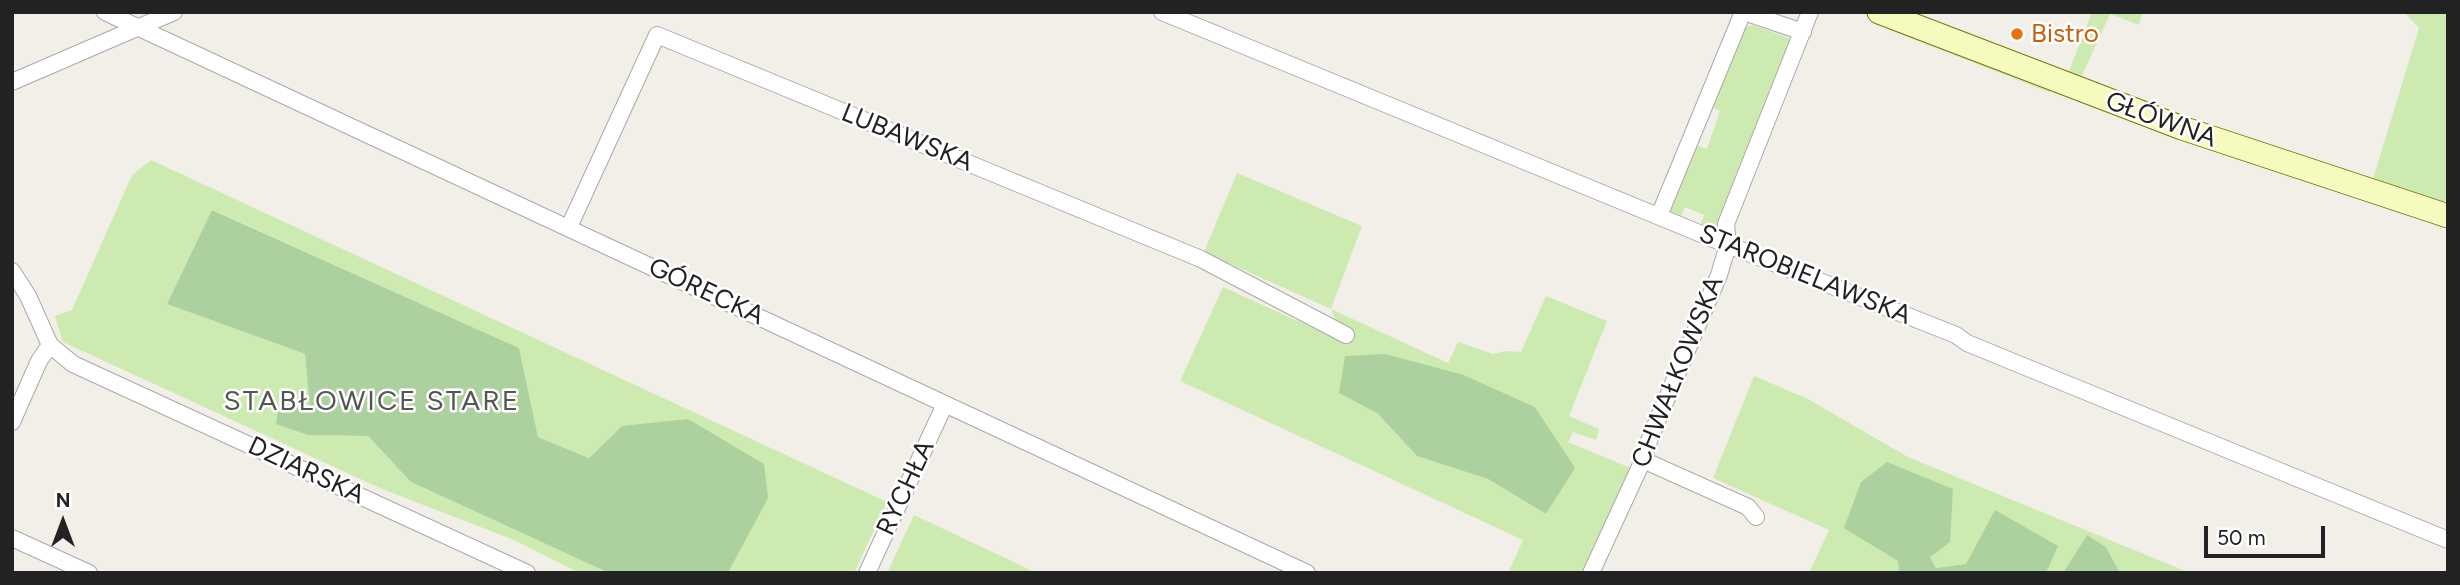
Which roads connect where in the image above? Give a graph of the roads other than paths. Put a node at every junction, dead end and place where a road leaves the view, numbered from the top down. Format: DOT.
graph roads {
  1 [pos="105,12"];
  2 [pos="174,12"];
  3 [pos="1162,12"];
  4 [pos="1744,12"];
  5 [pos="1810,12"];
  6 [pos="1879,12"];
  7 [pos="138,27"];
  8 [pos="1803,32"];
  9 [pos="12,82"];
  10 [pos="1659,216"];
  11 [pos="2448,216"];
  12 [pos="569,228"];
  13 [pos="1728,245"];
  14 [pos="12,271"];
  15 [pos="1346,335"];
  16 [pos="50,345"];
  17 [pos="945,404"];
  18 [pos="12,422"];
  19 [pos="1643,460"];
  20 [pos="1756,517"];
  21 [pos="12,538"];
  22 [pos="2448,540"];
  23 [pos="89,573"];
  24 [pos="527,573"];
  25 [pos="867,573"];
  26 [pos="1307,573"];
  27 [pos="1591,573"];
  1 -- 7 [label="street, GÓRECKA"];
  2 -- 7 [label="street"];
  3 -- 10 [label="street, STAROBIELAWSKA"];
  4 -- 8 [label="street"];
  4 -- 10 [label="street"];
  5 -- 8 [label="street, CHWAŁKOWSKA"];
  6 -- 11 [label="street, GŁÓWNA"];
  7 -- 9 [label="street"];
  7 -- 12 [label="street, GÓRECKA"];
  8 -- 13 [label="street, CHWAŁKOWSKA"];
  10 -- 13 [label="street, STAROBIELAWSKA"];
  12 -- 15 [label="street, LUBAWSKA"];
  12 -- 17 [label="street, GÓRECKA"];
  13 -- 19 [label="street, CHWAŁKOWSKA"];
  13 -- 22 [label="street, STAROBIELAWSKA"];
  14 -- 16 [label="street"];
  16 -- 18 [label="street"];
  16 -- 24 [label="street, DZIARSKA"];
  17 -- 25 [label="street, RYCHŁA"];
  17 -- 26 [label="street, GÓRECKA"];
  19 -- 20 [label="street"];
  19 -- 27 [label="street, CHWAŁKOWSKA"];
  21 -- 23 [label="street"];
}
